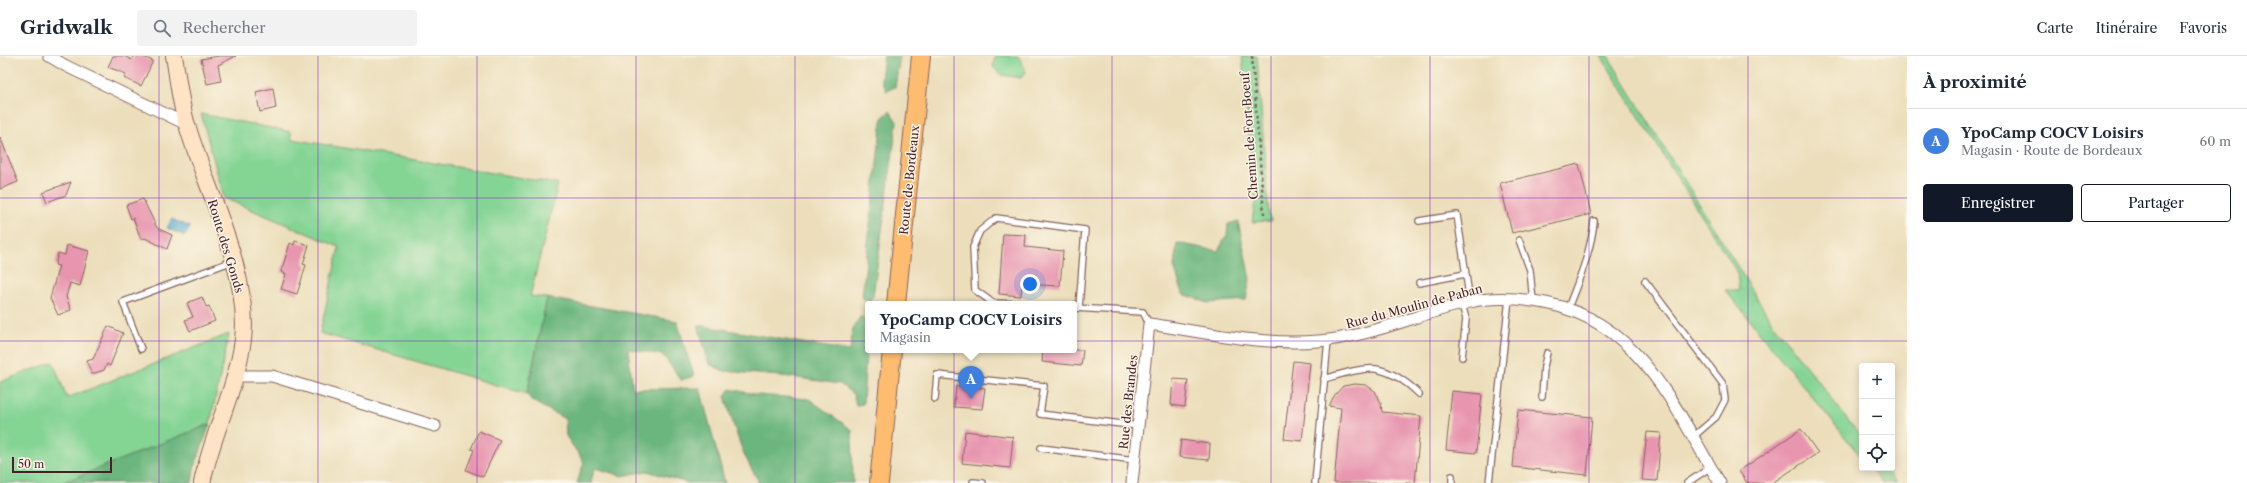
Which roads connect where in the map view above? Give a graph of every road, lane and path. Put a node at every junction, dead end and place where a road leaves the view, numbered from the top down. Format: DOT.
graph roads {
  1 [pos="49,56"];
  2 [pos="174,56"];
  3 [pos="921,56"];
  4 [pos="1252,56"];
  5 [pos="186,124"];
  6 [pos="1264,214"];
  7 [pos="1419,221"];
  8 [pos="1594,221"];
  9 [pos="1518,240"];
  10 [pos="234,261"];
  11 [pos="1465,274"];
  12 [pos="1645,281"];
  13 [pos="1420,283"];
  14 [pos="1509,299"];
  15 [pos="896,301"];
  16 [pos="990,301"];
  17 [pos="1533,301"];
  18 [pos="1466,303"];
  19 [pos="1077,308"];
  20 [pos="1568,308"];
  21 [pos="1149,324"];
  22 [pos="1328,340"];
  23 [pos="140,348"];
  24 [pos="892,353"];
  25 [pos="1547,353"];
  26 [pos="1462,357"];
  27 [pos="236,376"];
  28 [pos="1324,379"];
  29 [pos="1419,394"];
  30 [pos="1542,397"];
  31 [pos="935,399"];
  32 [pos="434,426"];
  33 [pos="1138,426"];
  34 [pos="1693,437"];
  35 [pos="1041,448"];
  36 [pos="1135,460"];
  37 [pos="1711,467"];
  38 [pos="1452,476"];
  39 [pos="973,482"];
  40 [pos="202,483"];
  41 [pos="878,483"];
  42 [pos="983,483"];
  43 [pos="1132,483"];
  44 [pos="1315,483"];
  45 [pos="1452,483"];
  46 [pos="1489,483"];
  47 [pos="1687,483"];
  48 [pos="1720,483"];
  1 -- 5 [label="street"];
  2 -- 5 [label="street, Route des Gonds"];
  3 -- 15 [label="main road, Route de Bordeaux"];
  4 -- 6 [label="path, Chemin de Fort Boeuf"];
  5 -- 10 [label="street, Route des Gonds"];
  7 -- 11 [label="lane"];
  8 -- 20 [label="lane"];
  9 -- 17 [label="lane"];
  10 -- 23 [label="lane"];
  10 -- 27 [label="street, Route des Gonds"];
  11 -- 13 [label="lane"];
  11 -- 18 [label="lane"];
  12 -- 34 [label="lane"];
  14 -- 17 [label="street, Rue du Moulin de Paban"];
  14 -- 18 [label="street, Rue du Moulin de Paban"];
  14 -- 46 [label="lane"];
  16 -- 19 [label="lane"];
  17 -- 20 [label="street, Rue du Moulin de Paban"];
  18 -- 22 [label="street, Rue du Moulin de Paban"];
  18 -- 26 [label="lane"];
  19 -- 21 [label="lane"];
  20 -- 34 [label="street, Rue du Moulin de Paban"];
  21 -- 22 [label="street, Rue du Moulin de Paban"];
  21 -- 33 [label="street, Rue des Brandes"];
  22 -- 28 [label="lane"];
  24 -- 41 [label="main road"];
  25 -- 30 [label="lane"];
  27 -- 32 [label="street"];
  27 -- 40 [label="street, Route des Gonds"];
  28 -- 29 [label="lane"];
  28 -- 44 [label="lane"];
  31 -- 33 [label="lane"];
  33 -- 36 [label="street, Rue des Brandes"];
  34 -- 37 [label="street, Rue du Moulin de Paban"];
  35 -- 36 [label="lane"];
  36 -- 43 [label="street, Rue des Brandes"];
  37 -- 47 [label="lane"];
  37 -- 48 [label="street, Rue du Moulin de Paban"];
  38 -- 45 [label="lane"];
  39 -- 42 [label="lane"];
}
